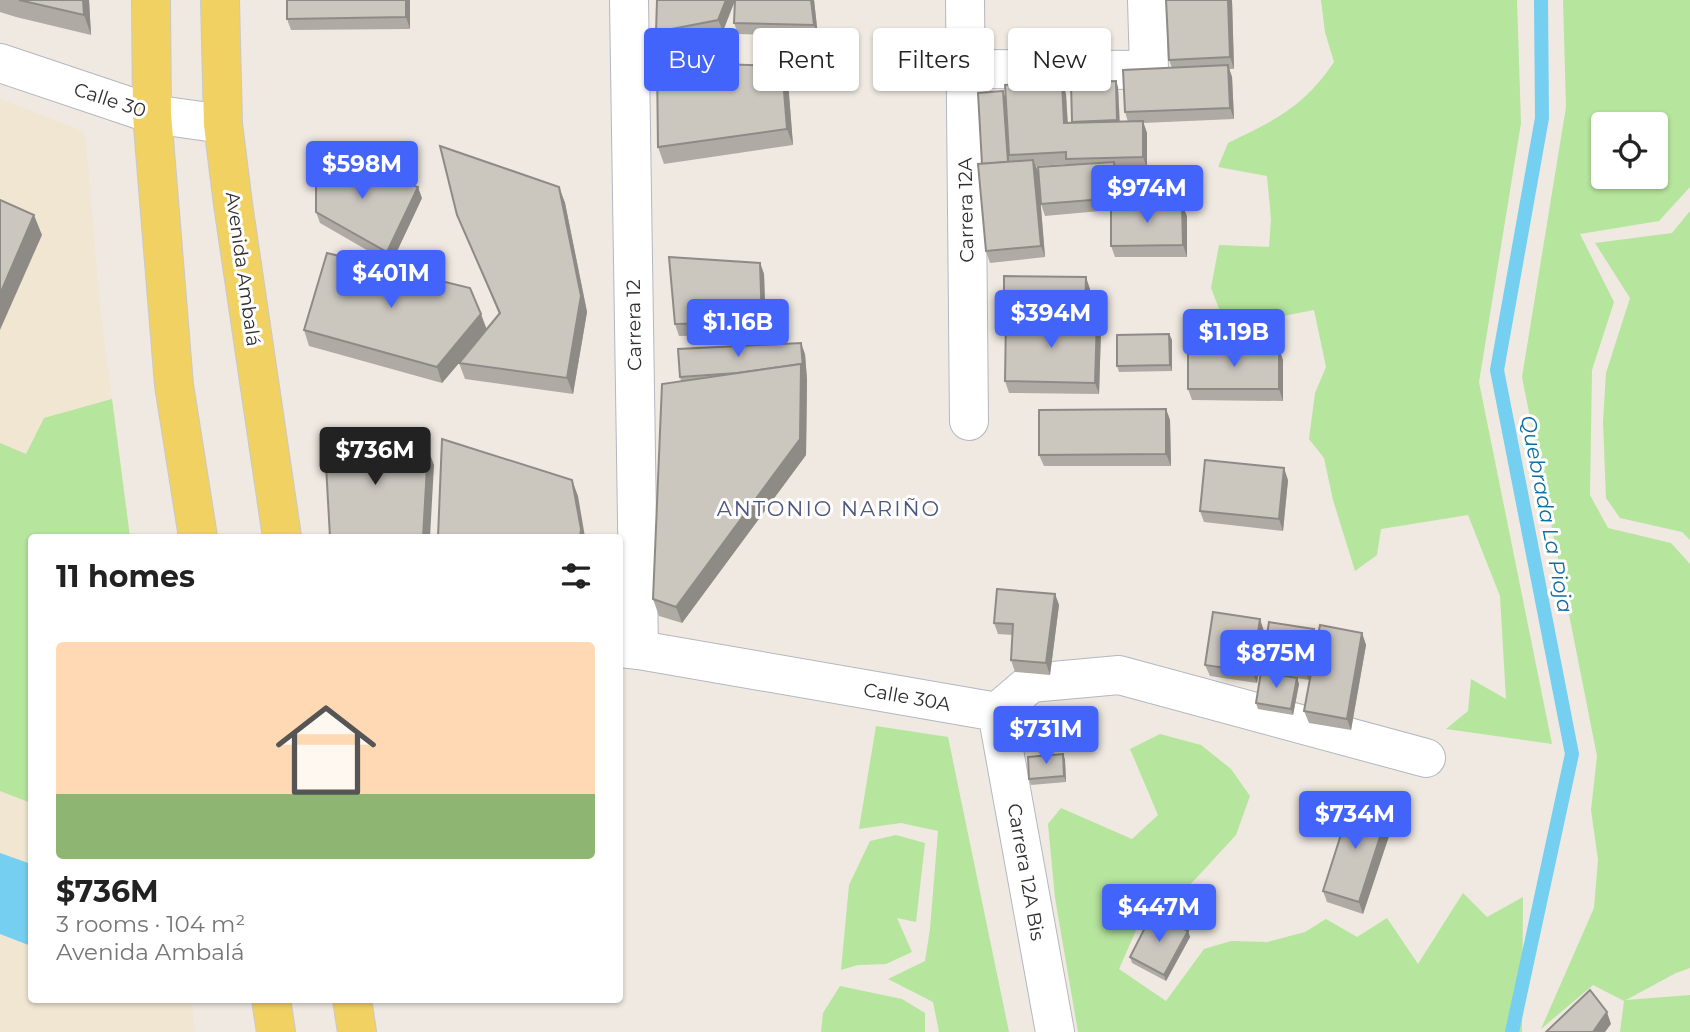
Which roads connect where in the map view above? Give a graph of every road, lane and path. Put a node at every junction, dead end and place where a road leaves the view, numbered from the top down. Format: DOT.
graph roads {
  1 [pos="151,0"];
  2 [pos="220,0"];
  3 [pos="629,0"];
  4 [pos="965,0"];
  5 [pos="1147,0"];
  6 [pos="965,28"];
  7 [pos="0,63"];
  8 [pos="994,69"];
  9 [pos="965,91"];
  10 [pos="152,114"];
  11 [pos="223,124"];
  12 [pos="969,421"];
  13 [pos="198,534"];
  14 [pos="282,534"];
  15 [pos="629,649"];
  16 [pos="997,712"];
  17 [pos="1426,758"];
  18 [pos="272,1003"];
  19 [pos="353,1003"];
  20 [pos="276,1032"];
  21 [pos="357,1032"];
  22 [pos="1055,1032"];
  1 -- 10 [label="main road"];
  2 -- 11 [label="main road, Avenida Ambalá"];
  3 -- 15 [label="street, Carrera 12"];
  4 -- 6 [label="street, Carrera 12A"];
  5 -- 8 [label="street"];
  7 -- 10 [label="street, Calle 30"];
  9 -- 12 [label="street, Carrera 12A"];
  10 -- 11 [label="street, Calle 30"];
  10 -- 13 [label="main road"];
  11 -- 14 [label="main road, Avenida Ambalá"];
  15 -- 16 [label="street, Calle 30A"];
  16 -- 17 [label="street"];
  16 -- 22 [label="street, Carrera 12A Bis"];
  18 -- 20 [label="main road"];
  19 -- 21 [label="main road"];
}
